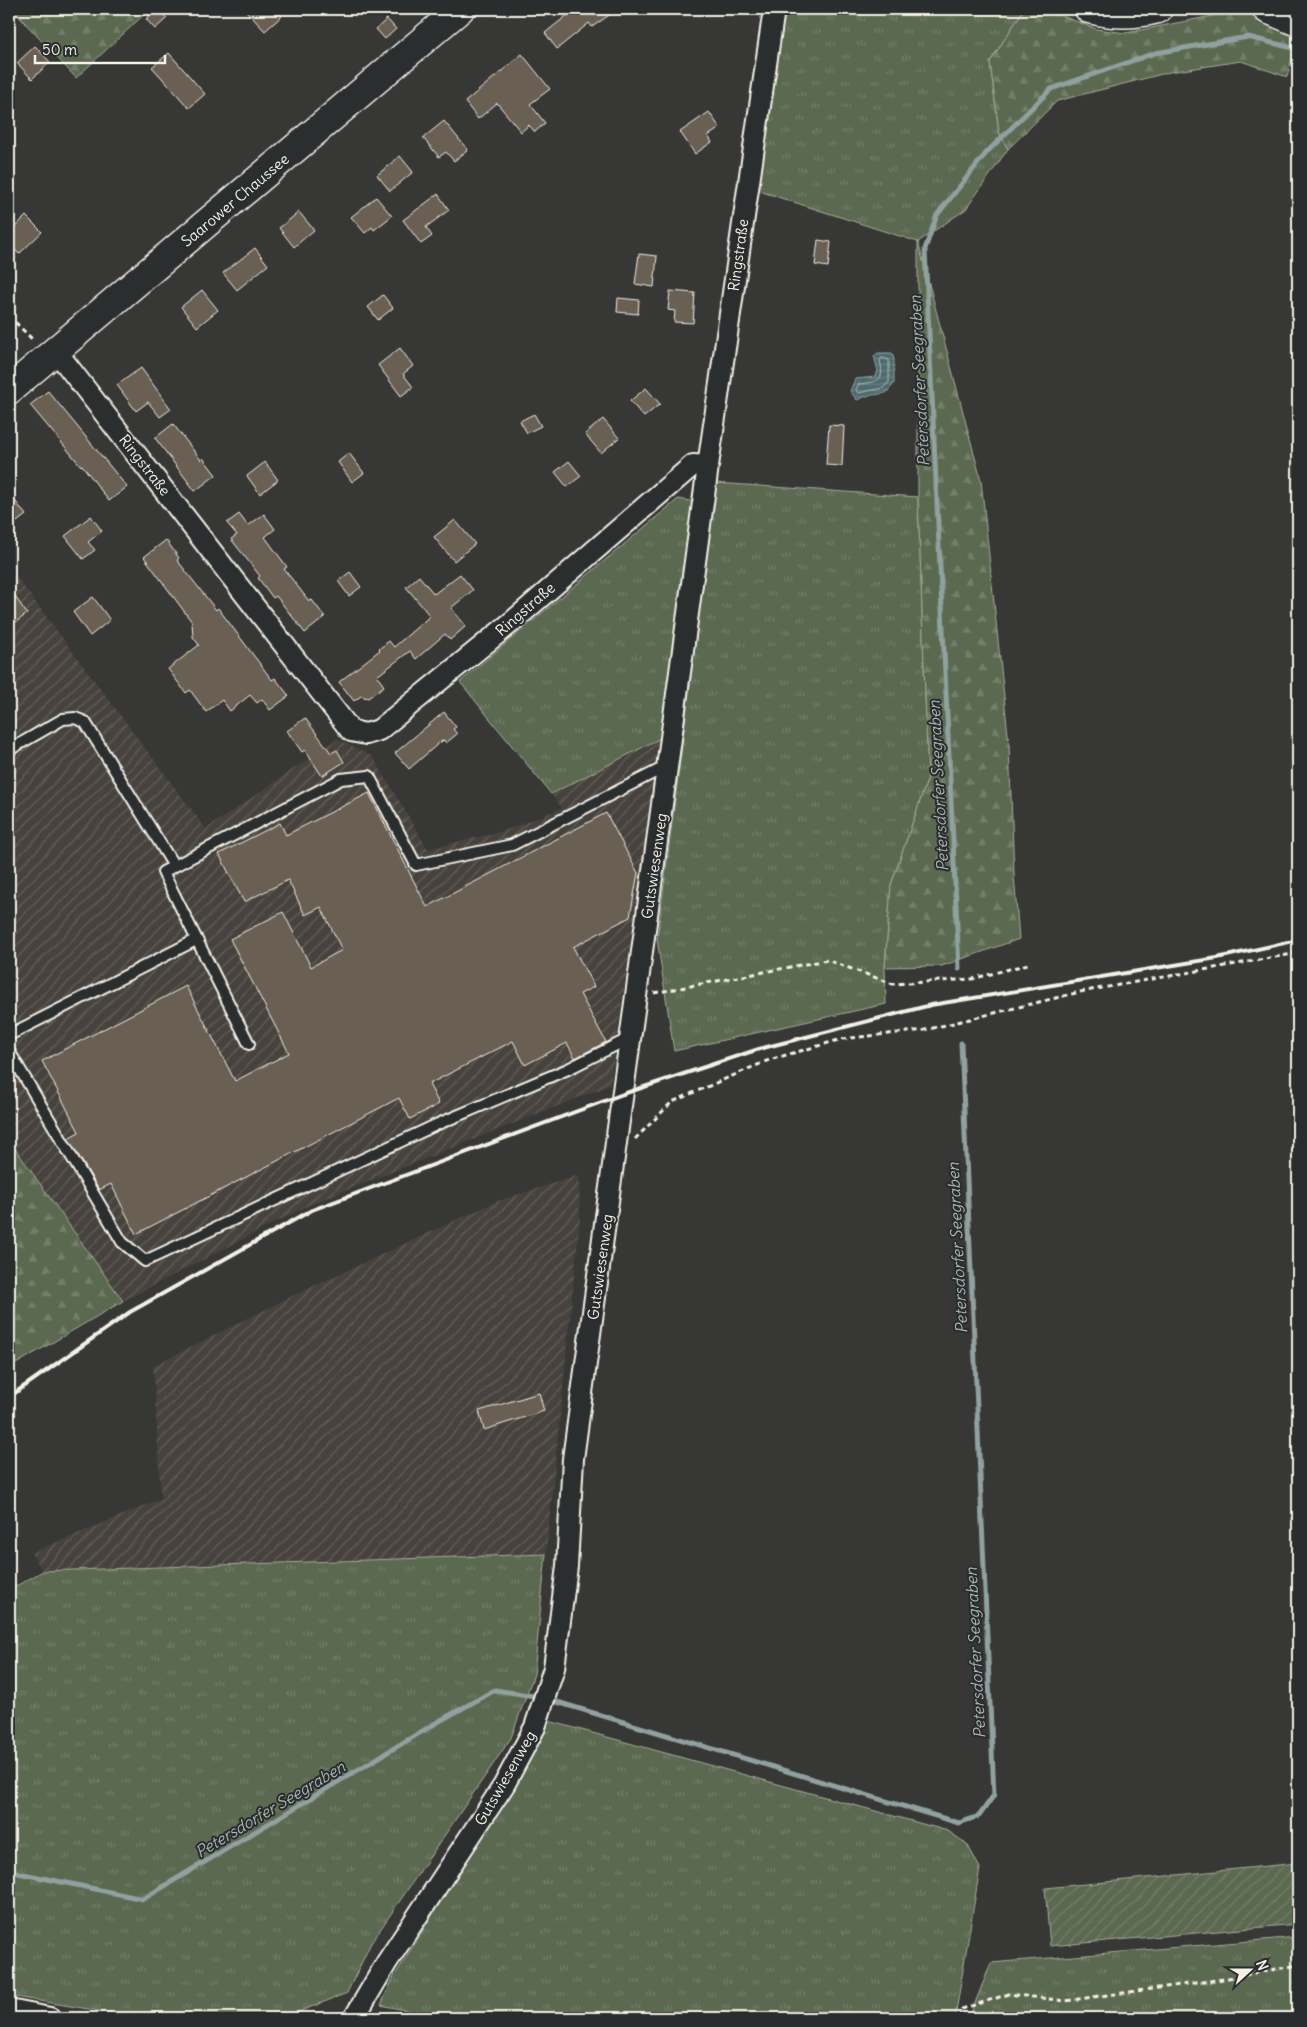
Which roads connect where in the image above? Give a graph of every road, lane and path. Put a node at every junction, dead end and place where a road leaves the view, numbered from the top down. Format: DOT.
graph roads {
  1 [pos="460,9"];
  2 [pos="774,9"];
  3 [pos="1089,9"];
  4 [pos="1158,9"];
  5 [pos="1267,9"];
  6 [pos="1298,22"];
  7 [pos="9,316"];
  8 [pos="53,354"];
  9 [pos="9,390"];
  10 [pos="708,466"];
  11 [pos="9,750"];
  12 [pos="668,766"];
  13 [pos="174,866"];
  14 [pos="196,940"];
  15 [pos="1298,952"];
  16 [pos="1028,964"];
  17 [pos="637,996"];
  18 [pos="9,1035"];
  19 [pos="631,1038"];
  20 [pos="249,1044"];
  21 [pos="9,1051"];
  22 [pos="614,1161"];
  23 [pos="1298,1965"];
  24 [pos="9,2010"];
  25 [pos="50,2018"];
  26 [pos="352,2018"];
  27 [pos="959,2018"];
  1 -- 8 [label="main road, Saarower Chaussee"];
  2 -- 10 [label="street, Ringstraße"];
  3 -- 4 [label="main road"];
  5 -- 6 [label="main road"];
  7 -- 8 [label="path"];
  8 -- 9 [label="main road, Saarower Chaussee"];
  8 -- 10 [label="street, Ringstraße"];
  10 -- 12 [label="street, Gutswiesenweg"];
  11 -- 13 [label="lane"];
  12 -- 13 [label="lane"];
  12 -- 17 [label="street, Gutswiesenweg"];
  13 -- 14 [label="lane"];
  14 -- 18 [label="lane"];
  14 -- 20 [label="lane"];
  15 -- 22 [label="path"];
  16 -- 17 [label="path"];
  17 -- 19 [label="street, Gutswiesenweg"];
  19 -- 21 [label="lane"];
  19 -- 22 [label="street, Gutswiesenweg"];
  22 -- 26 [label="street, Gutswiesenweg"];
  23 -- 27 [label="path"];
  24 -- 25 [label="street"];
}
